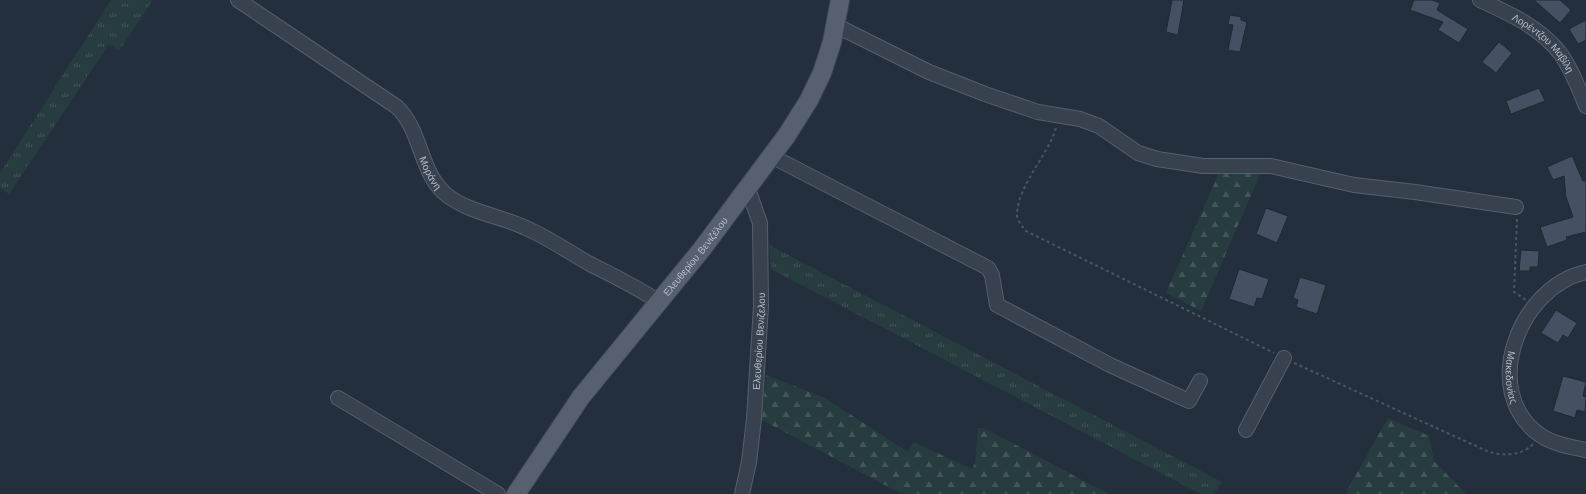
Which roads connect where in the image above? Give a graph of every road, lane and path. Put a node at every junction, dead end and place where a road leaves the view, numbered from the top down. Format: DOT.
graph roads {
  1 [pos="238,0"];
  2 [pos="1480,0"];
  3 [pos="836,1"];
  4 [pos="835,25"];
  5 [pos="1586,106"];
  6 [pos="1059,117"];
  7 [pos="773,157"];
  8 [pos="748,190"];
  9 [pos="1516,208"];
  10 [pos="1586,272"];
  11 [pos="659,302"];
  12 [pos="1535,306"];
  13 [pos="1284,358"];
  14 [pos="1200,381"];
  15 [pos="338,398"];
  16 [pos="1246,430"];
  17 [pos="1540,435"];
  18 [pos="1586,450"];
  19 [pos="744,493"];
  20 [pos="498,494"];
  21 [pos="516,494"];
  1 -- 11 [label="street, Μοράνη"];
  2 -- 5 [label="street, Λορέντζου Μαβίλη"];
  3 -- 4 [label="main road, Ελευθερίου Βενιζέλου"];
  4 -- 6 [label="street"];
  4 -- 7 [label="main road, Ελευθερίου Βενιζέλου"];
  6 -- 9 [label="street"];
  6 -- 13 [label="path"];
  7 -- 8 [label="main road, Ελευθερίου Βενιζέλου"];
  7 -- 14 [label="street"];
  8 -- 11 [label="main road, Ελευθερίου Βενιζέλου"];
  8 -- 19 [label="street, Ελευθερίου Βενιζελου"];
  9 -- 12 [label="path"];
  10 -- 12 [label="street, Μακεδονίας"];
  11 -- 21 [label="main road, Ελευθερίου Βενιζέλου"];
  12 -- 17 [label="street, Μακεδονίας"];
  13 -- 16 [label="street"];
  13 -- 17 [label="path"];
  15 -- 20 [label="street"];
  17 -- 18 [label="street, Μακεδονίας"];
}
